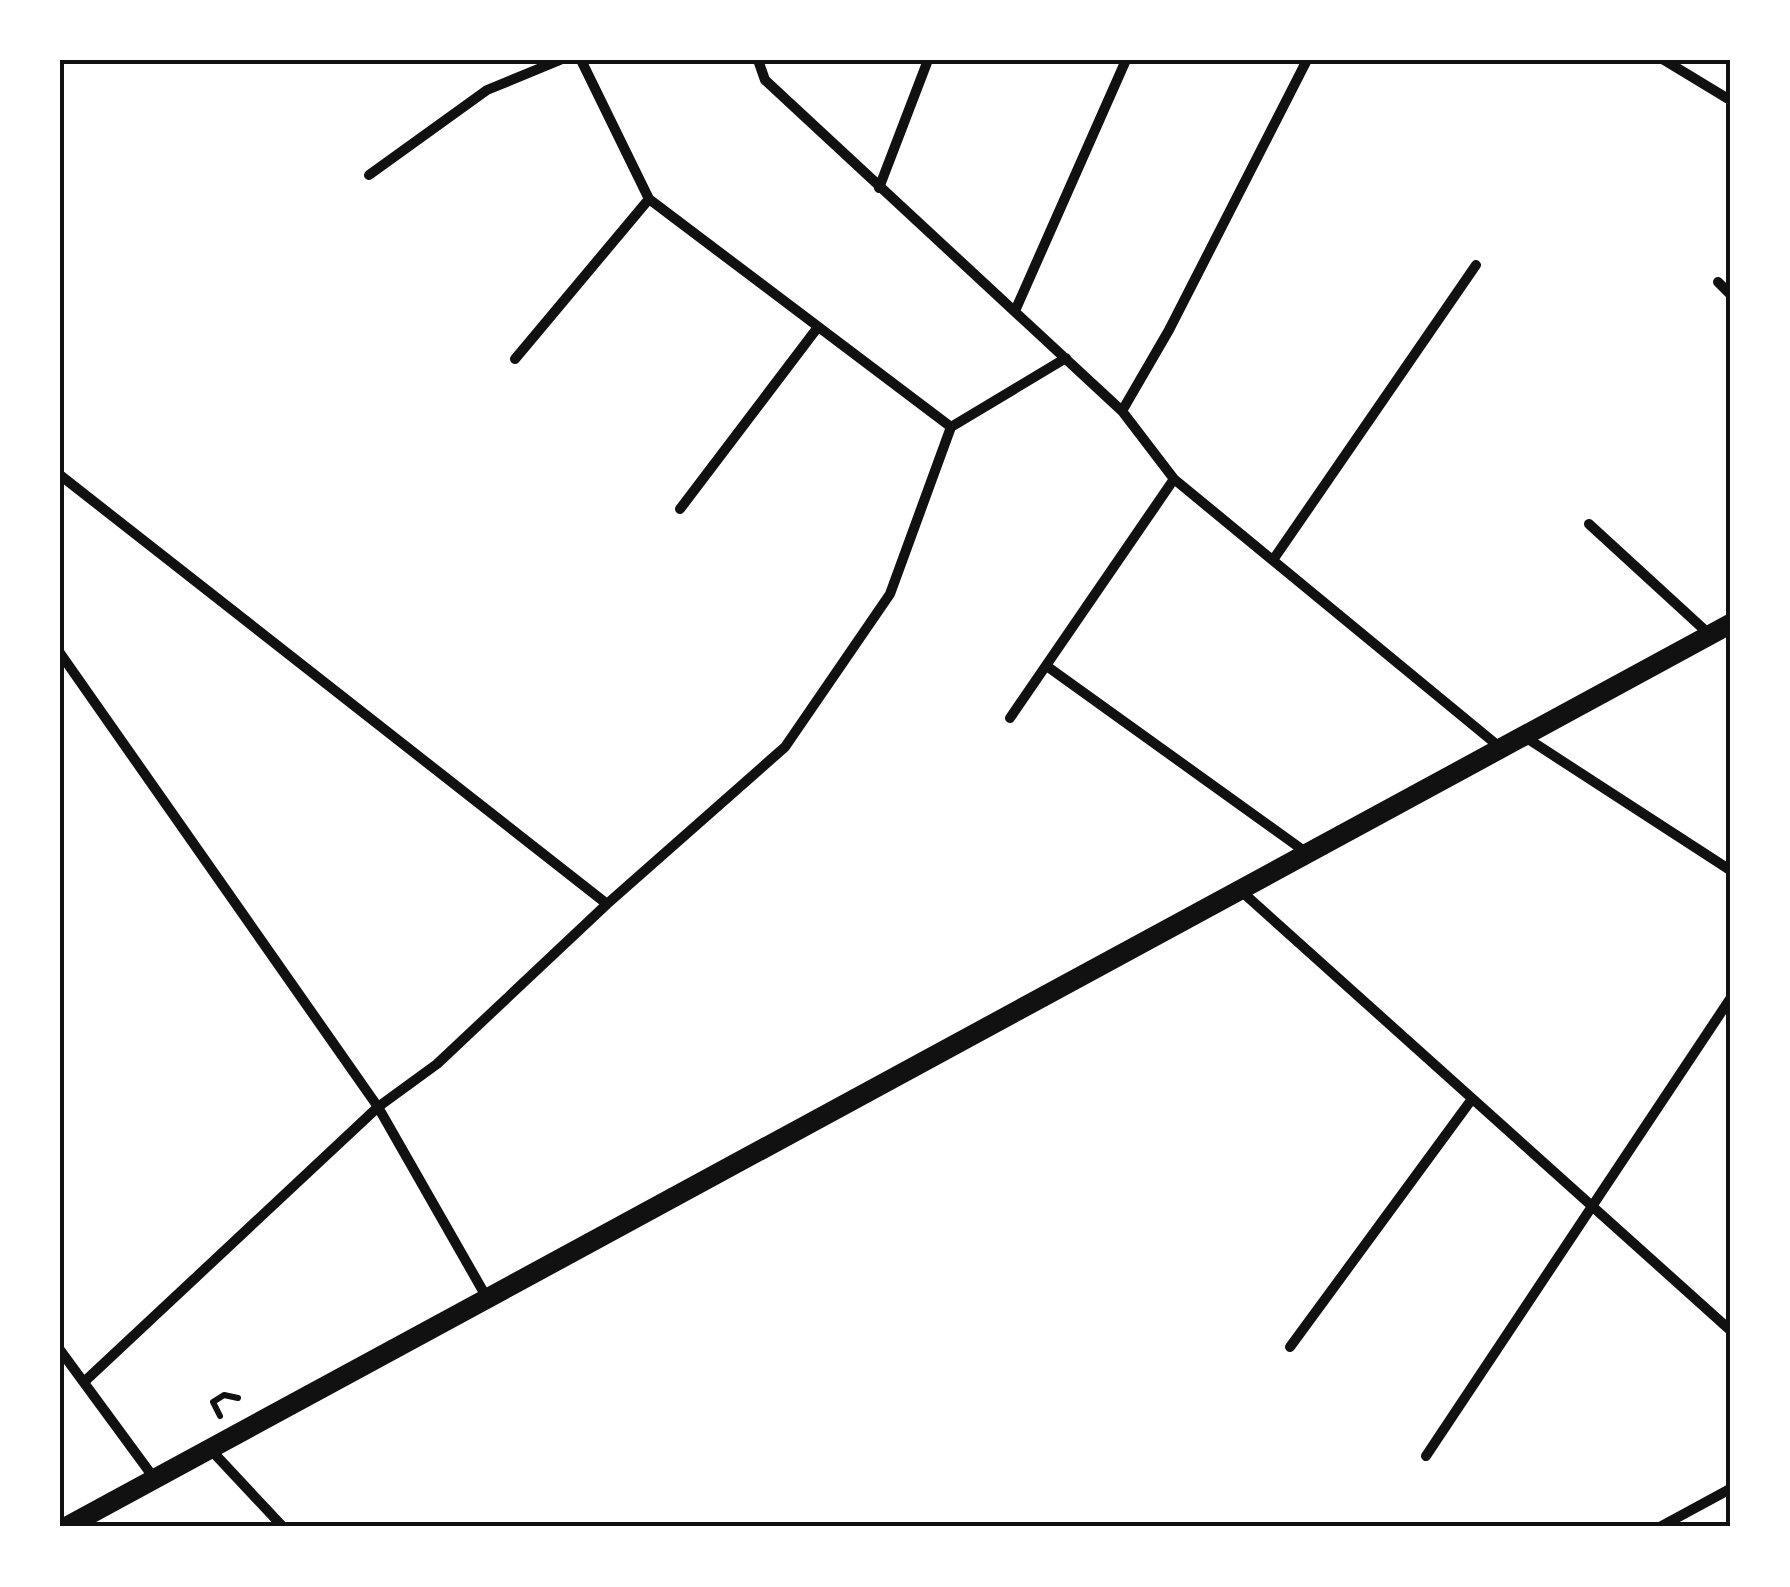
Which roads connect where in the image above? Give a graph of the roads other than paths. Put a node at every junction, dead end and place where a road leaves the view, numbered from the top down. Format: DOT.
graph roads {
  1 [pos="560,60"];
  2 [pos="581,60"];
  3 [pos="758,60"];
  4 [pos="928,60"];
  5 [pos="1126,60"];
  6 [pos="1307,60"];
  7 [pos="1664,60"];
  8 [pos="1730,100"];
  9 [pos="369,175"];
  10 [pos="878,188"];
  11 [pos="649,198"];
  12 [pos="1476,265"];
  13 [pos="1718,282"];
  14 [pos="1730,294"];
  15 [pos="1015,311"];
  16 [pos="818,327"];
  17 [pos="1066,358"];
  18 [pos="514,360"];
  19 [pos="1122,412"];
  20 [pos="951,427"];
  21 [pos="60,475"];
  22 [pos="1174,478"];
  23 [pos="680,509"];
  24 [pos="1589,524"];
  25 [pos="1273,560"];
  26 [pos="1730,624"];
  27 [pos="1710,635"];
  28 [pos="60,653"];
  29 [pos="1048,667"];
  30 [pos="1010,718"];
  31 [pos="1524,736"];
  32 [pos="1502,749"];
  33 [pos="1308,853"];
  34 [pos="1730,870"];
  35 [pos="1240,890"];
  36 [pos="607,904"];
  37 [pos="1730,999"];
  38 [pos="1472,1099"];
  39 [pos="378,1107"];
  40 [pos="1594,1207"];
  41 [pos="488,1298"];
  42 [pos="1730,1330"];
  43 [pos="1290,1347"];
  44 [pos="60,1350"];
  45 [pos="84,1382"];
  46 [pos="210,1449"];
  47 [pos="1426,1456"];
  48 [pos="154,1479"];
  49 [pos="1730,1489"];
  50 [pos="66,1527"];
  51 [pos="283,1527"];
  52 [pos="1660,1527"];
  1 -- 9 [label="street"];
  2 -- 11 [label="street"];
  3 -- 10 [label="street"];
  4 -- 10 [label="street"];
  5 -- 15 [label="street"];
  6 -- 19 [label="street"];
  7 -- 8 [label="street"];
  10 -- 15 [label="street"];
  11 -- 16 [label="street"];
  11 -- 18 [label="street"];
  12 -- 25 [label="street"];
  13 -- 14 [label="street"];
  15 -- 17 [label="street"];
  16 -- 20 [label="street"];
  16 -- 23 [label="street"];
  17 -- 19 [label="street"];
  17 -- 20 [label="street"];
  19 -- 22 [label="street"];
  20 -- 36 [label="street"];
  21 -- 36 [label="street"];
  22 -- 25 [label="street"];
  22 -- 29 [label="street"];
  24 -- 27 [label="street"];
  25 -- 32 [label="street"];
  26 -- 27 [label="main road"];
  27 -- 31 [label="main road"];
  28 -- 39 [label="street"];
  29 -- 30 [label="street"];
  29 -- 33 [label="street"];
  31 -- 32 [label="main road"];
  31 -- 34 [label="street"];
  32 -- 33 [label="main road"];
  33 -- 35 [label="main road"];
  35 -- 38 [label="street"];
  35 -- 41 [label="main road"];
  36 -- 39 [label="street"];
  37 -- 40 [label="street"];
  38 -- 40 [label="street"];
  38 -- 43 [label="street"];
  39 -- 41 [label="street"];
  39 -- 45 [label="street"];
  40 -- 42 [label="street"];
  40 -- 47 [label="street"];
  41 -- 46 [label="main road"];
  44 -- 45 [label="street"];
  45 -- 48 [label="street"];
  46 -- 48 [label="main road"];
  46 -- 51 [label="street"];
  48 -- 50 [label="main road"];
  49 -- 52 [label="street"];
}
